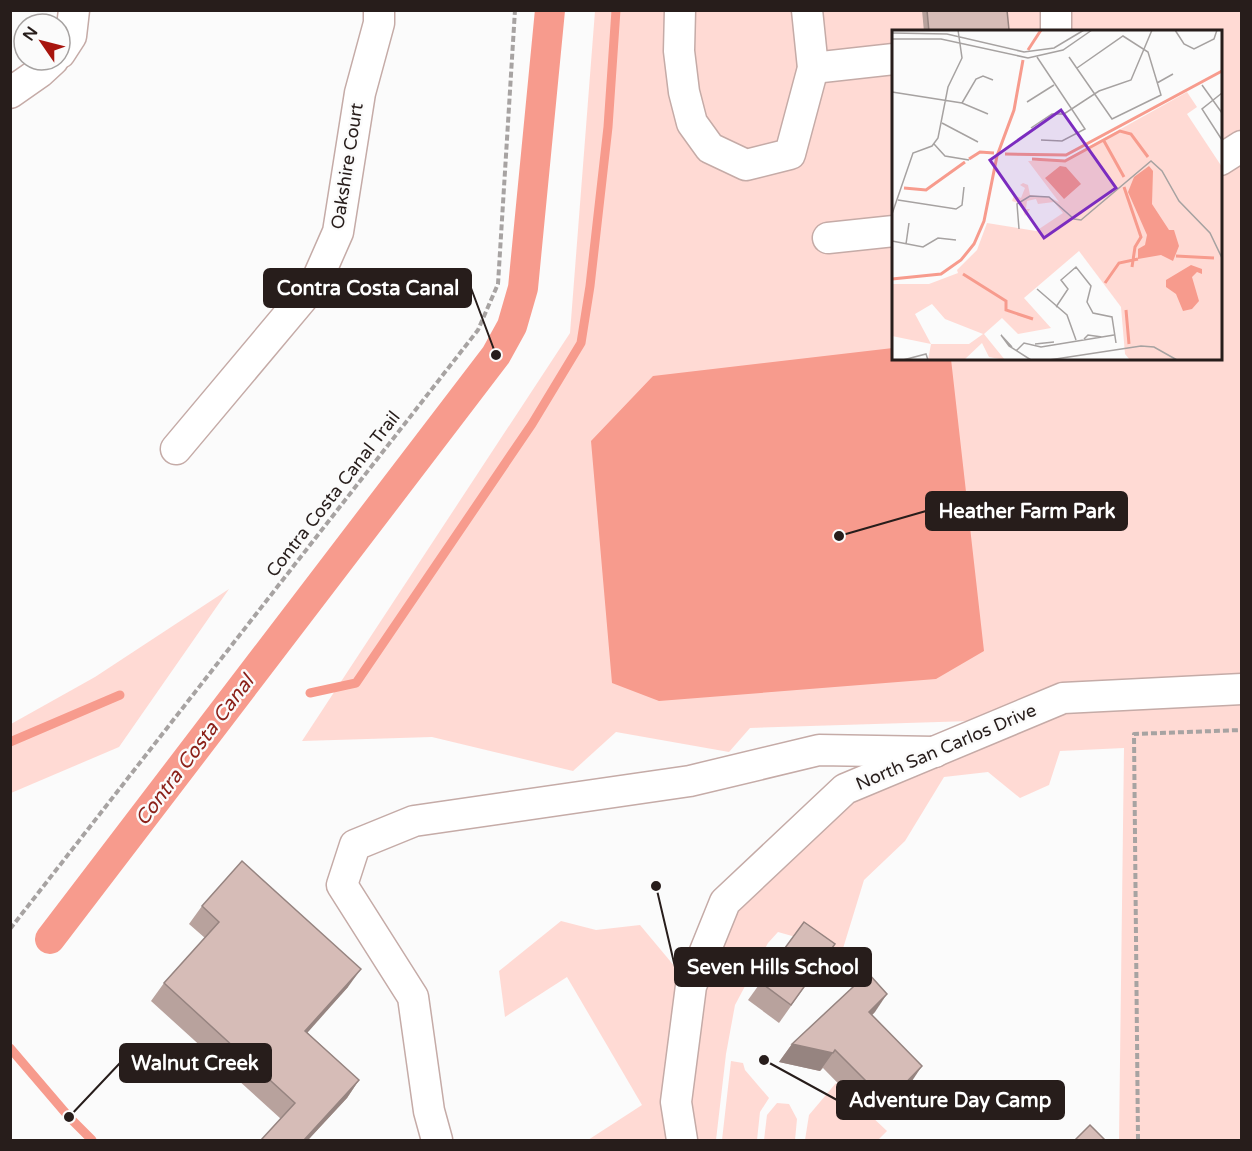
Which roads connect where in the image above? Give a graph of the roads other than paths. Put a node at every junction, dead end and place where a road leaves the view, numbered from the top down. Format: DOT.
graph roads {
  1 [pos="74,10"];
  2 [pos="379,10"];
  3 [pos="680,10"];
  4 [pos="807,10"];
  5 [pos="1056,10"];
  6 [pos="72,27"];
  7 [pos="1056,30"];
  8 [pos="892,59"];
  9 [pos="813,68"];
  10 [pos="40,72"];
  11 [pos="10,93"];
  12 [pos="1242,146"];
  13 [pos="1222,159"];
  14 [pos="892,231"];
  15 [pos="828,238"];
  16 [pos="176,449"];
  17 [pos="1242,689"];
  18 [pos="935,752"];
  19 [pos="437,1140"];
  20 [pos="682,1140"];
  1 -- 6 [label="street"];
  2 -- 16 [label="street, Oakshire Court"];
  3 -- 9 [label="street"];
  4 -- 9 [label="street"];
  5 -- 7 [label="street"];
  8 -- 9 [label="street"];
  10 -- 11 [label="street"];
  12 -- 13 [label="street"];
  14 -- 15 [label="street"];
  17 -- 18 [label="street, North San Carlos Drive"];
  18 -- 19 [label="street"];
  18 -- 20 [label="street, North San Carlos Drive"];
}
